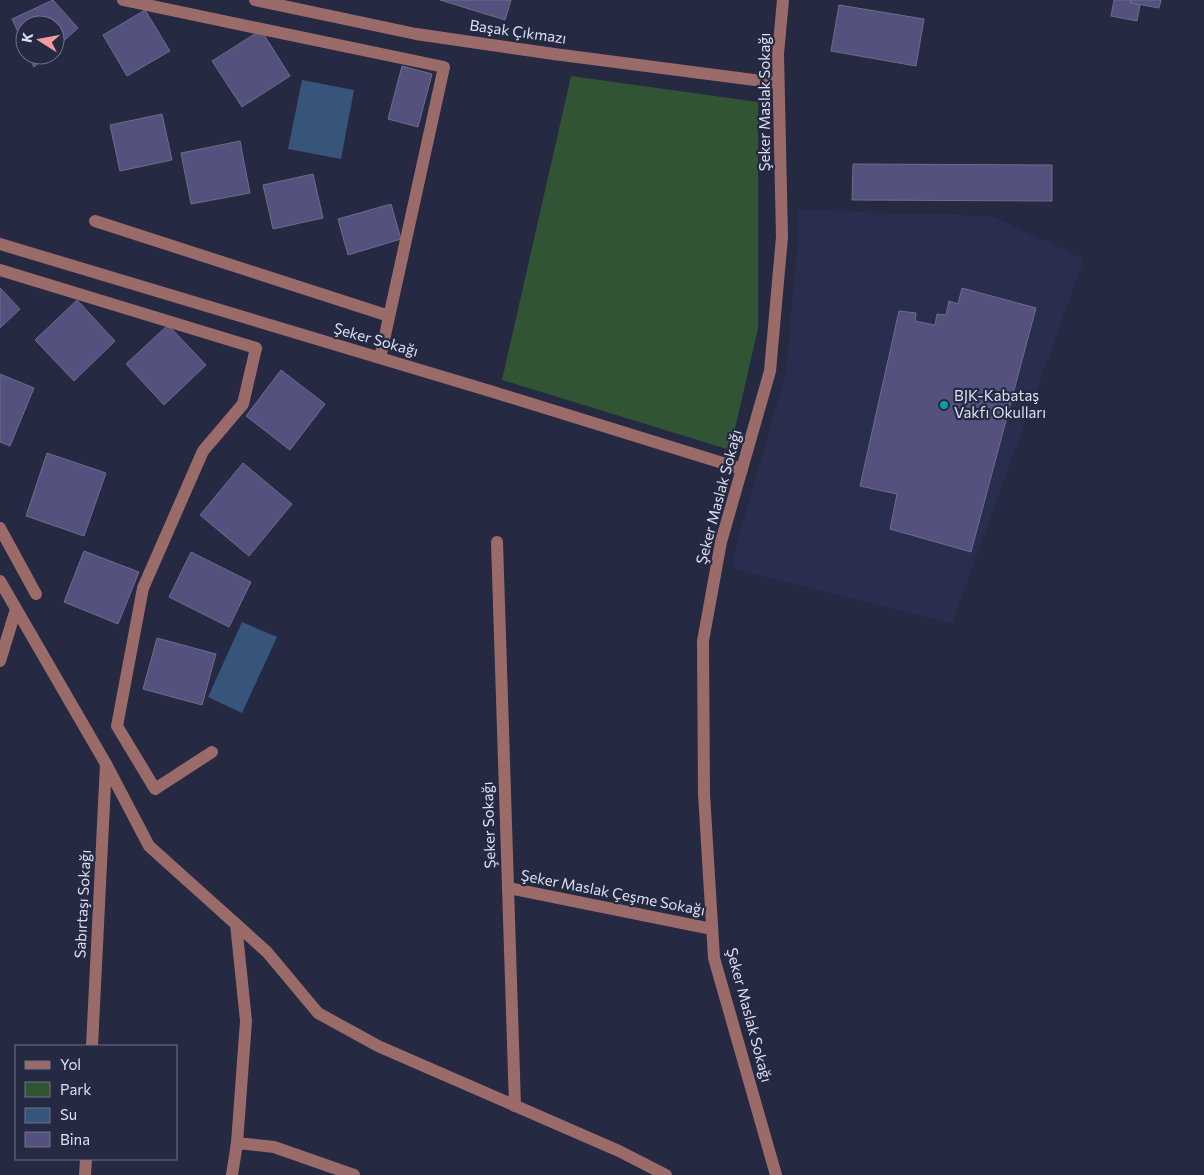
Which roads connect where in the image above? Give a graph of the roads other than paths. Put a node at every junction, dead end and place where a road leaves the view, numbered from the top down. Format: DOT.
graph roads {
  1 [pos="123,0"];
  2 [pos="255,0"];
  3 [pos="783,0"];
  4 [pos="778,83"];
  5 [pos="95,221"];
  6 [pos="0,244"];
  7 [pos="0,270"];
  8 [pos="389,316"];
  9 [pos="380,358"];
  10 [pos="742,469"];
  11 [pos="0,528"];
  12 [pos="497,542"];
  13 [pos="0,581"];
  14 [pos="36,594"];
  15 [pos="16,609"];
  16 [pos="0,661"];
  17 [pos="212,752"];
  18 [pos="106,764"];
  19 [pos="508,888"];
  20 [pos="236,924"];
  21 [pos="712,929"];
  22 [pos="92,1045"];
  23 [pos="515,1106"];
  24 [pos="237,1143"];
  25 [pos="86,1160"];
  26 [pos="85,1175"];
  27 [pos="232,1175"];
  28 [pos="354,1175"];
  29 [pos="666,1175"];
  30 [pos="776,1175"];
  1 -- 8 [label="street"];
  2 -- 4 [label="street, Başak Çıkmazı"];
  3 -- 4 [label="street, Şeker Maslak Sokağı"];
  4 -- 10 [label="street, Şeker Maslak Sokağı"];
  5 -- 8 [label="street"];
  6 -- 9 [label="street, Şeker Sokağı"];
  7 -- 17 [label="street"];
  8 -- 9 [label="street"];
  9 -- 10 [label="street, Şeker Sokağı"];
  10 -- 21 [label="street, Şeker Maslak Sokağı"];
  11 -- 14 [label="street"];
  12 -- 19 [label="street, Şeker Sokağı"];
  13 -- 15 [label="street"];
  15 -- 16 [label="street"];
  15 -- 18 [label="street"];
  18 -- 20 [label="street"];
  18 -- 22 [label="street, Sabırtaşı Sokağı"];
  19 -- 21 [label="street, Şeker Maslak Çeşme Sokağı"];
  19 -- 23 [label="street, Şeker Sokağı"];
  20 -- 23 [label="street"];
  20 -- 24 [label="street"];
  21 -- 30 [label="street, Şeker Maslak Sokağı"];
  23 -- 29 [label="street"];
  24 -- 27 [label="street"];
  24 -- 28 [label="street"];
  25 -- 26 [label="street"];
}
